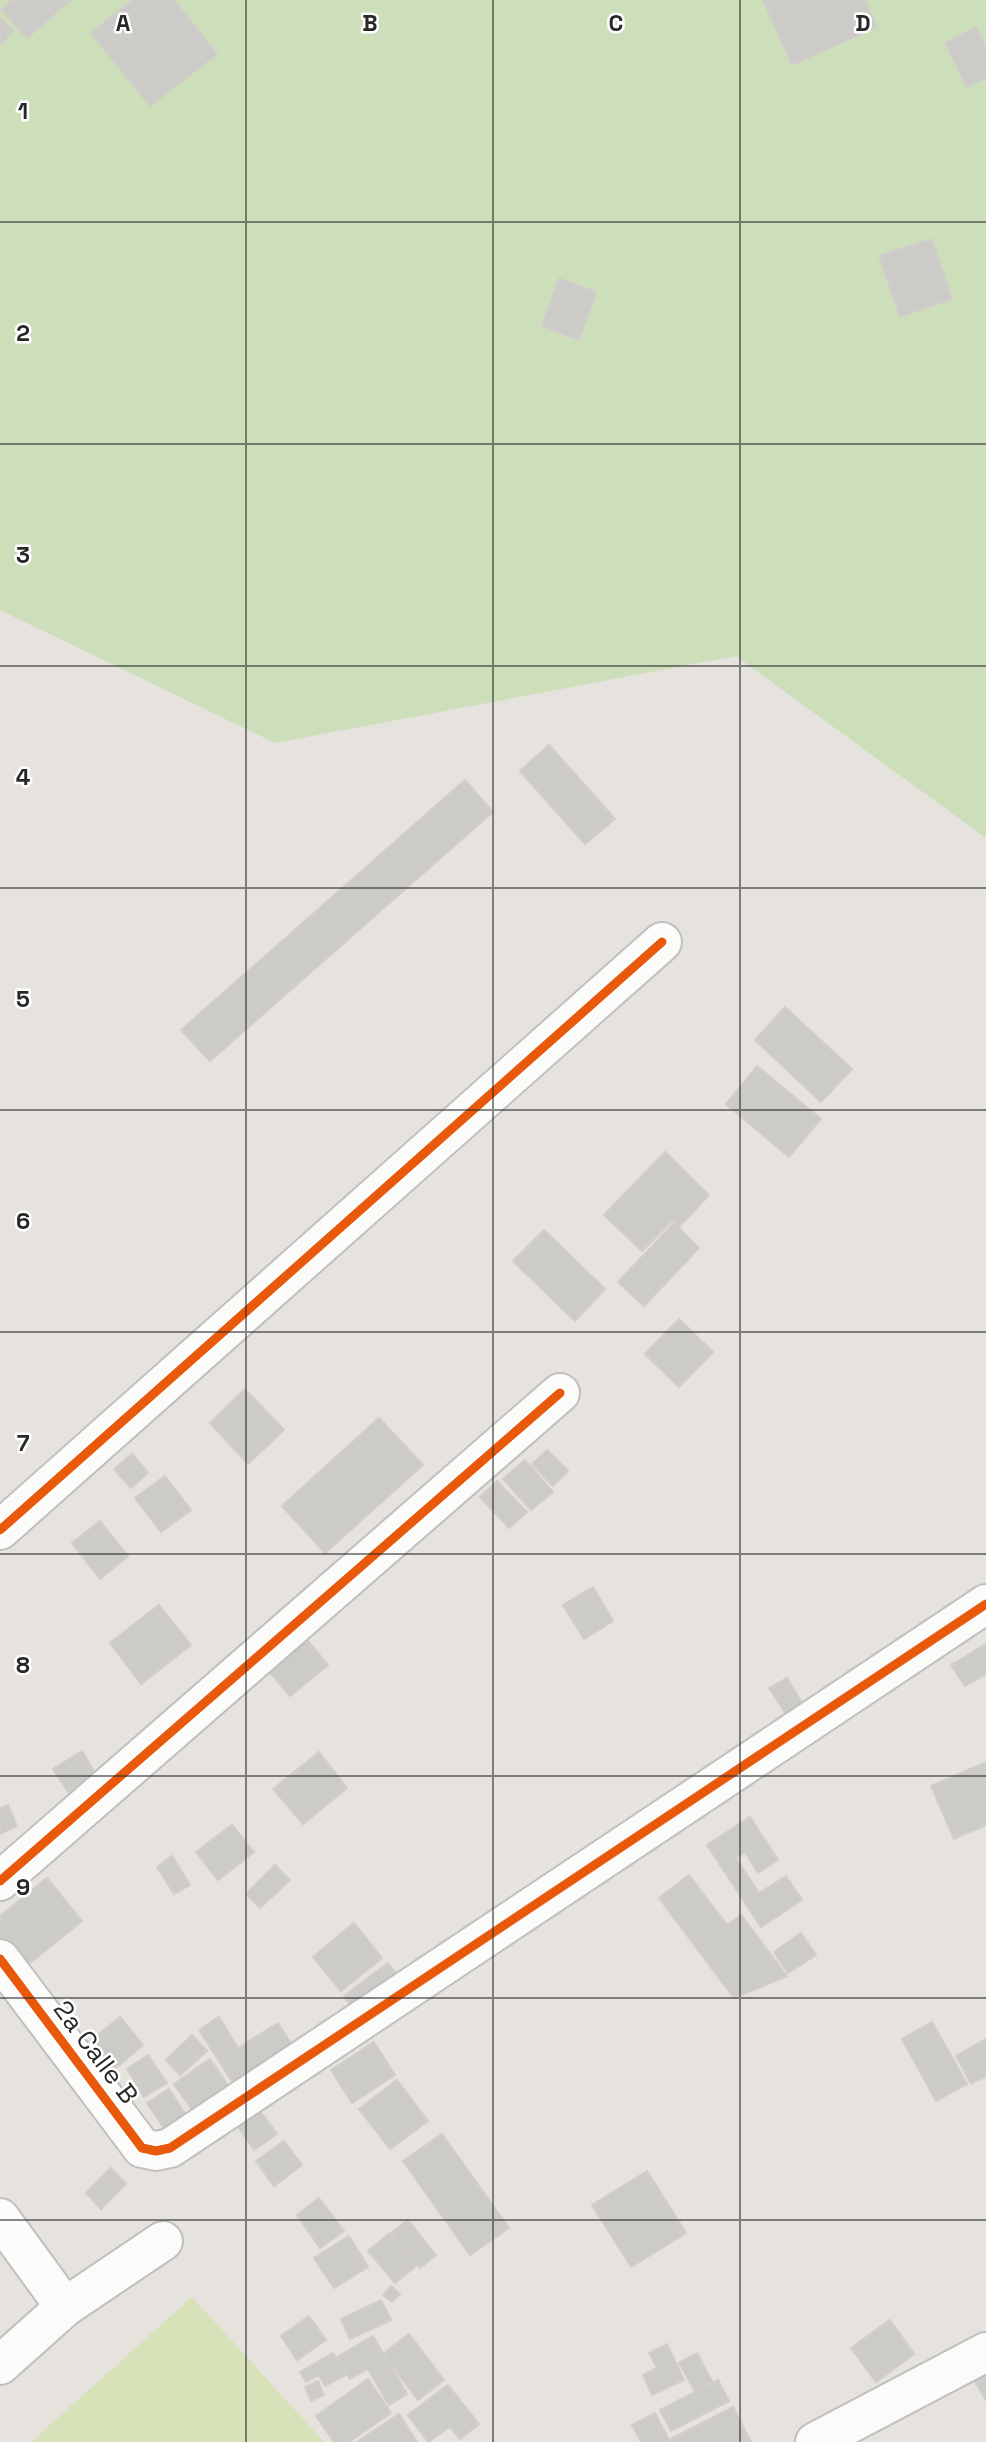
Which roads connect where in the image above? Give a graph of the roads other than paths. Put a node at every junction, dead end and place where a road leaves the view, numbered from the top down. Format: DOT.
graph roads {
  1 [pos="662,942"];
  2 [pos="560,1393"];
  3 [pos="0,1530"];
  4 [pos="986,1604"];
  5 [pos="0,1881"];
  6 [pos="0,1959"];
  7 [pos="0,2218"];
  8 [pos="163,2241"];
  9 [pos="65,2307"];
  10 [pos="986,2352"];
  11 [pos="0,2365"];
  12 [pos="815,2442"];
  1 -- 3 [label="street"];
  2 -- 5 [label="street"];
  4 -- 6 [label="street, 2a Calle B"];
  7 -- 9 [label="street"];
  8 -- 9 [label="street"];
  9 -- 11 [label="street"];
  10 -- 12 [label="street"];
}
